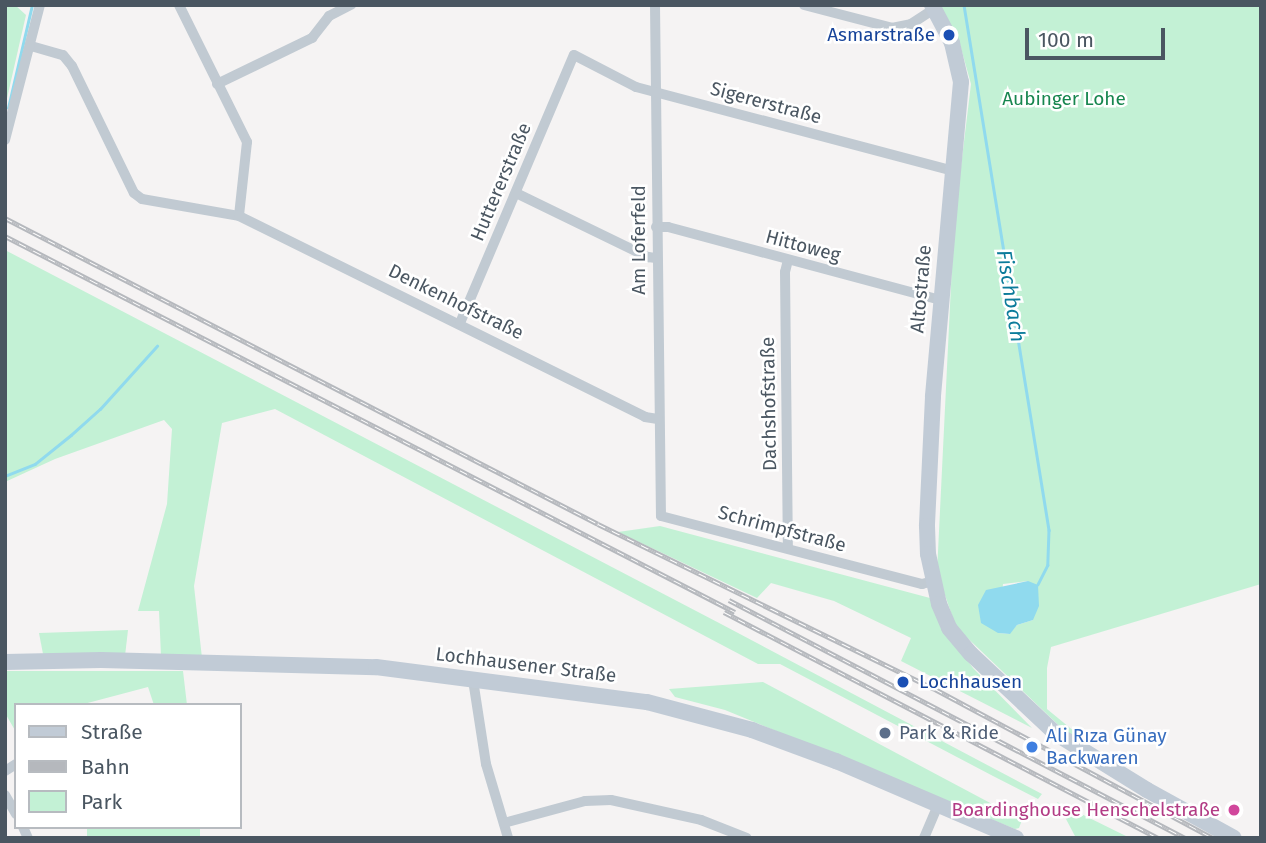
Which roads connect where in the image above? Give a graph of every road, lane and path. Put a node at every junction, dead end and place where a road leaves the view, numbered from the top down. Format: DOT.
graph roads {
  1 [pos="40,5"];
  2 [pos="178,5"];
  3 [pos="351,5"];
  4 [pos="655,5"];
  5 [pos="804,5"];
  6 [pos="933,7"];
  7 [pos="327,11"];
  8 [pos="31,46"];
  9 [pos="574,55"];
  10 [pos="217,83"];
  11 [pos="656,92"];
  12 [pos="5,141"];
  13 [pos="954,171"];
  14 [pos="516,193"];
  15 [pos="239,216"];
  16 [pos="656,227"];
  17 [pos="656,258"];
  18 [pos="788,260"];
  19 [pos="941,300"];
  20 [pos="460,323"];
  21 [pos="658,419"];
  22 [pos="659,475"];
  23 [pos="788,548"];
  24 [pos="933,582"];
  25 [pos="5,662"];
  26 [pos="473,680"];
  27 [pos="5,795"];
  28 [pos="938,805"];
  29 [pos="14,811"];
  30 [pos="504,823"];
  31 [pos="508,838"];
  32 [pos="747,838"];
  33 [pos="924,838"];
  34 [pos="1016,838"];
  35 [pos="1234,838"];
  1 -- 8 [label="street"];
  2 -- 10 [label="street"];
  3 -- 7 [label="street"];
  4 -- 11 [label="street, Am Loferfeld"];
  5 -- 6 [label="street"];
  6 -- 13 [label="main road, Altostraße"];
  7 -- 10 [label="street"];
  8 -- 12 [label="street"];
  8 -- 15 [label="street, Denkenhofstraße"];
  9 -- 11 [label="street, Sigererstraße"];
  9 -- 14 [label="street, Huttererstraße"];
  10 -- 15 [label="street"];
  11 -- 13 [label="street, Sigererstraße"];
  11 -- 16 [label="street, Am Loferfeld"];
  13 -- 19 [label="main road, Altostraße"];
  14 -- 17 [label="street"];
  14 -- 20 [label="street, Huttererstraße"];
  15 -- 20 [label="street, Denkenhofstraße"];
  16 -- 17 [label="street, Am Loferfeld"];
  16 -- 18 [label="street, Hittoweg"];
  17 -- 21 [label="street, Am Loferfeld"];
  18 -- 19 [label="street, Hittoweg"];
  18 -- 23 [label="street, Dachshofstraße"];
  19 -- 24 [label="main road, Altostraße"];
  20 -- 21 [label="street, Denkenhofstraße"];
  21 -- 22 [label="street, Am Loferfeld"];
  22 -- 23 [label="street, Schrimpfstraße"];
  23 -- 24 [label="street, Schrimpfstraße"];
  24 -- 35 [label="main road, Altostraße"];
  25 -- 26 [label="main road, Lochhausener Straße"];
  26 -- 28 [label="main road, Lochhausener Straße"];
  26 -- 30 [label="street"];
  27 -- 29 [label="street"];
  28 -- 33 [label="street"];
  28 -- 34 [label="main road, Lochhausener Straße"];
  30 -- 31 [label="street"];
  30 -- 32 [label="street"];
}
